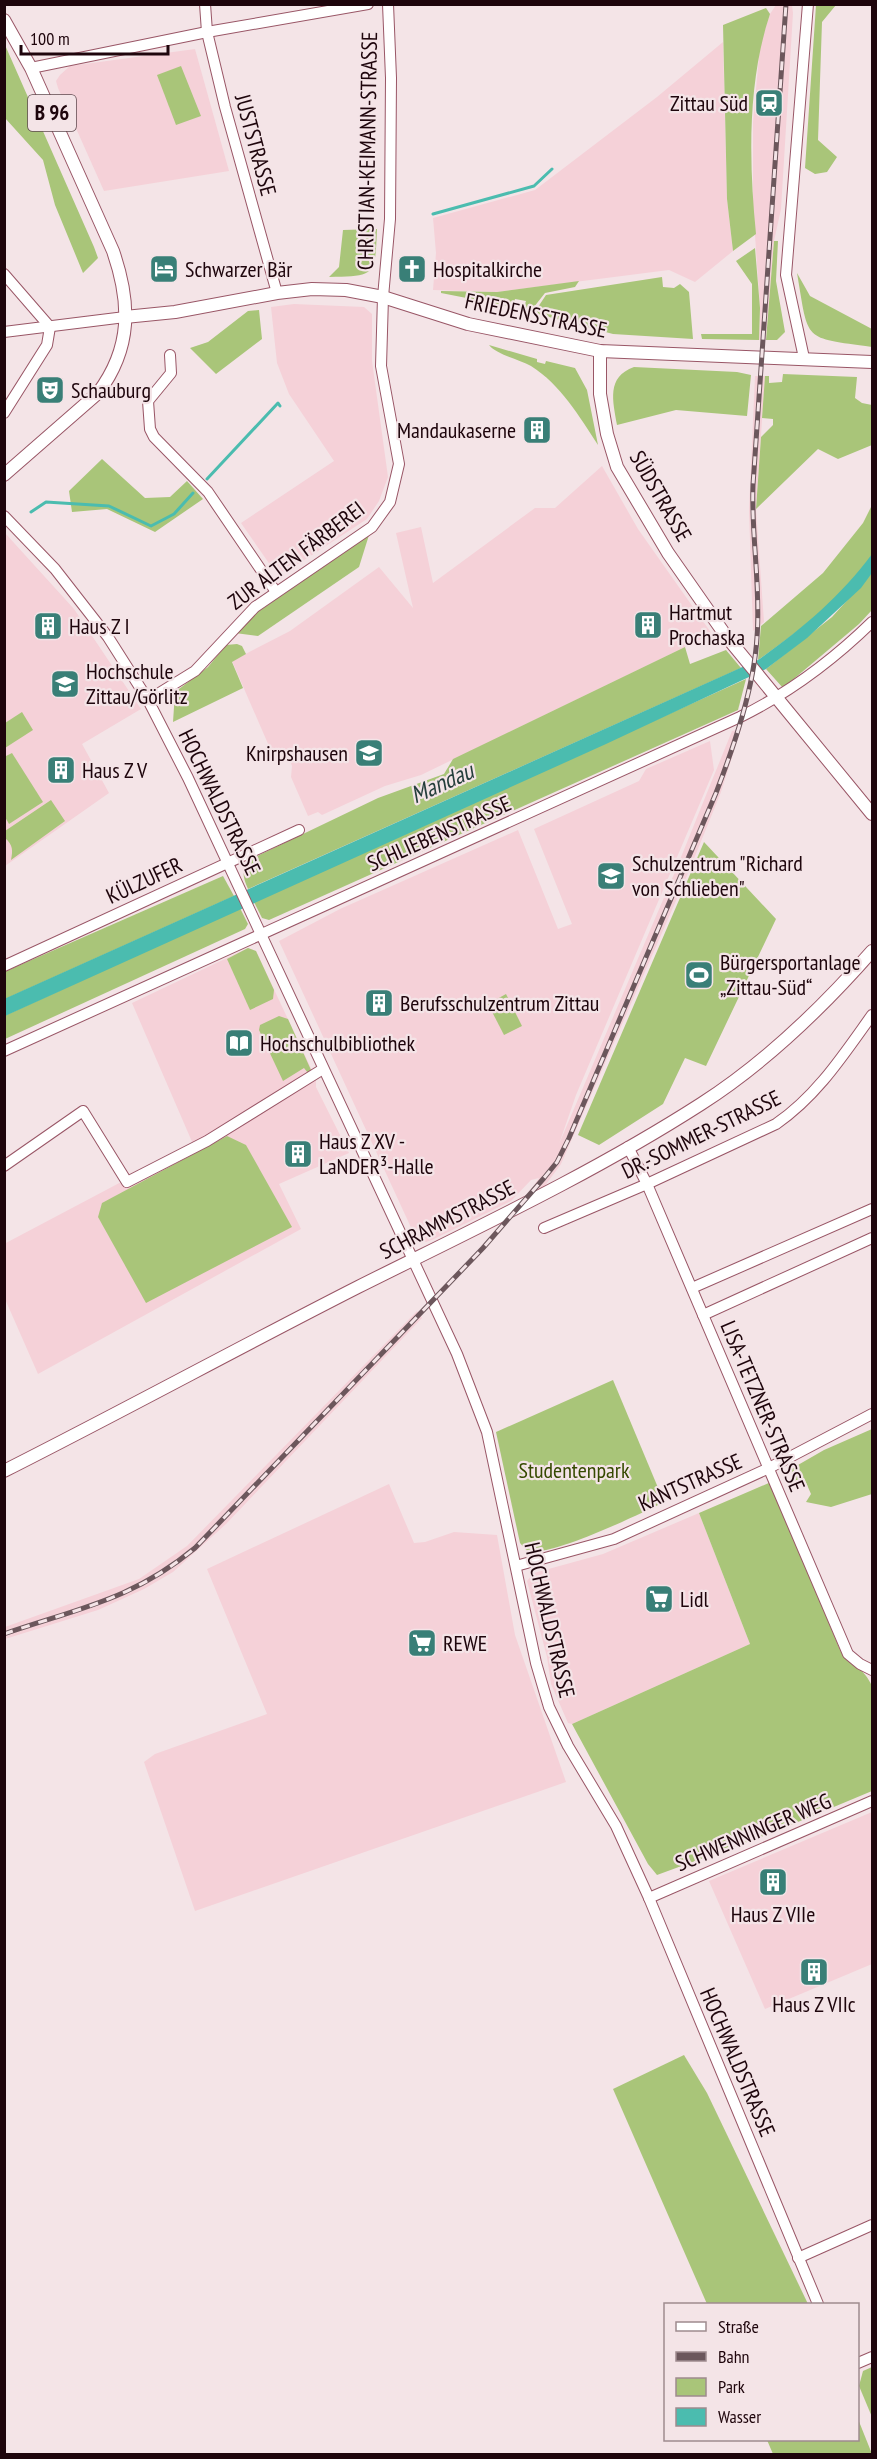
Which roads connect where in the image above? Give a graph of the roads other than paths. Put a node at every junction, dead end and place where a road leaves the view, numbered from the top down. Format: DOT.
graph roads {
  1 [pos="205,4"];
  2 [pos="369,4"];
  3 [pos="388,4"];
  4 [pos="808,4"];
  5 [pos="4,20"];
  6 [pos="207,32"];
  7 [pos="31,68"];
  8 [pos="4,274"];
  9 [pos="278,293"];
  10 [pos="383,297"];
  11 [pos="125,317"];
  12 [pos="50,327"];
  13 [pos="4,332"];
  14 [pos="600,351"];
  15 [pos="170,355"];
  16 [pos="804,358"];
  17 [pos="873,362"];
  18 [pos="4,413"];
  19 [pos="4,475"];
  20 [pos="4,516"];
  21 [pos="276,592"];
  22 [pos="873,622"];
  23 [pos="775,694"];
  24 [pos="148,700"];
  25 [pos="873,814"];
  26 [pos="299,830"];
  27 [pos="228,863"];
  28 [pos="261,935"];
  29 [pos="873,951"];
  30 [pos="4,966"];
  31 [pos="873,1015"];
  32 [pos="4,1051"];
  33 [pos="323,1069"];
  34 [pos="628,1147"];
  35 [pos="4,1166"];
  36 [pos="647,1184"];
  37 [pos="873,1209"];
  38 [pos="544,1228"];
  39 [pos="873,1238"];
  40 [pos="413,1260"];
  41 [pos="692,1288"];
  42 [pos="703,1315"];
  43 [pos="873,1414"];
  44 [pos="769,1468"];
  45 [pos="4,1472"];
  46 [pos="516,1566"];
  47 [pos="873,1670"];
  48 [pos="872,1803"];
  49 [pos="648,1898"];
  50 [pos="873,2225"];
  51 [pos="798,2258"];
  52 [pos="818,2303"];
  53 [pos="873,2357"];
  54 [pos="859,2363"];
  1 -- 6 [label="street, JUSTSTRASSE"];
  2 -- 6 [label="street"];
  3 -- 10 [label="street, CHRISTIAN-KEIMANN-STRASSE"];
  4 -- 16 [label="street"];
  5 -- 7 [label="main road, B 96"];
  6 -- 7 [label="street"];
  6 -- 9 [label="street, JUSTSTRASSE"];
  7 -- 11 [label="main road, B 96"];
  8 -- 12 [label="street"];
  9 -- 10 [label="main road, FRIEDENSSTRASSE"];
  9 -- 11 [label="main road, FRIEDENSSTRASSE"];
  10 -- 14 [label="main road, FRIEDENSSTRASSE"];
  10 -- 21 [label="street, ZUR ALTEN FÄRBEREI"];
  11 -- 12 [label="street"];
  11 -- 19 [label="main road, B 96"];
  12 -- 13 [label="street"];
  12 -- 18 [label="street"];
  14 -- 16 [label="main road, FRIEDENSSTRASSE"];
  14 -- 23 [label="main road, SÜDSTRASSE"];
  15 -- 21 [label="street"];
  16 -- 17 [label="main road, FRIEDENSSTRASSE"];
  20 -- 24 [label="street, HOCHWALDSTRASSE"];
  21 -- 24 [label="street, ZUR ALTEN FÄRBEREI"];
  22 -- 23 [label="street, SCHLIEBENSTRASSE"];
  23 -- 25 [label="main road"];
  23 -- 28 [label="street, SCHLIEBENSTRASSE"];
  24 -- 27 [label="street, HOCHWALDSTRASSE"];
  26 -- 27 [label="street, KÜLZUFER"];
  27 -- 28 [label="street, HOCHWALDSTRASSE"];
  27 -- 30 [label="street, KÜLZUFER"];
  28 -- 32 [label="street, SCHLIEBENSTRASSE"];
  28 -- 33 [label="street, HOCHWALDSTRASSE"];
  29 -- 34 [label="main road, SCHRAMMSTRASSE"];
  31 -- 36 [label="street, DR.-SOMMER-STRASSE"];
  33 -- 35 [label="street"];
  33 -- 40 [label="street, HOCHWALDSTRASSE"];
  34 -- 36 [label="street, LISA-TETZNER-STRASSE"];
  34 -- 40 [label="main road, SCHRAMMSTRASSE"];
  36 -- 38 [label="street, DR.-SOMMER-STRASSE"];
  36 -- 41 [label="street, LISA-TETZNER-STRASSE"];
  37 -- 41 [label="street"];
  39 -- 42 [label="street"];
  40 -- 45 [label="main road, SCHRAMMSTRASSE"];
  40 -- 46 [label="street, HOCHWALDSTRASSE"];
  41 -- 42 [label="street, LISA-TETZNER-STRASSE"];
  42 -- 44 [label="street, LISA-TETZNER-STRASSE"];
  43 -- 44 [label="street, KANTSTRASSE"];
  44 -- 46 [label="street, KANTSTRASSE"];
  44 -- 47 [label="street, LISA-TETZNER-STRASSE"];
  46 -- 49 [label="street, HOCHWALDSTRASSE"];
  48 -- 49 [label="street, SCHWENNINGER WEG"];
  49 -- 51 [label="street, HOCHWALDSTRASSE"];
  50 -- 51 [label="street"];
  51 -- 52 [label="street, HOCHWALDSTRASSE"];
  53 -- 54 [label="street"];
}
